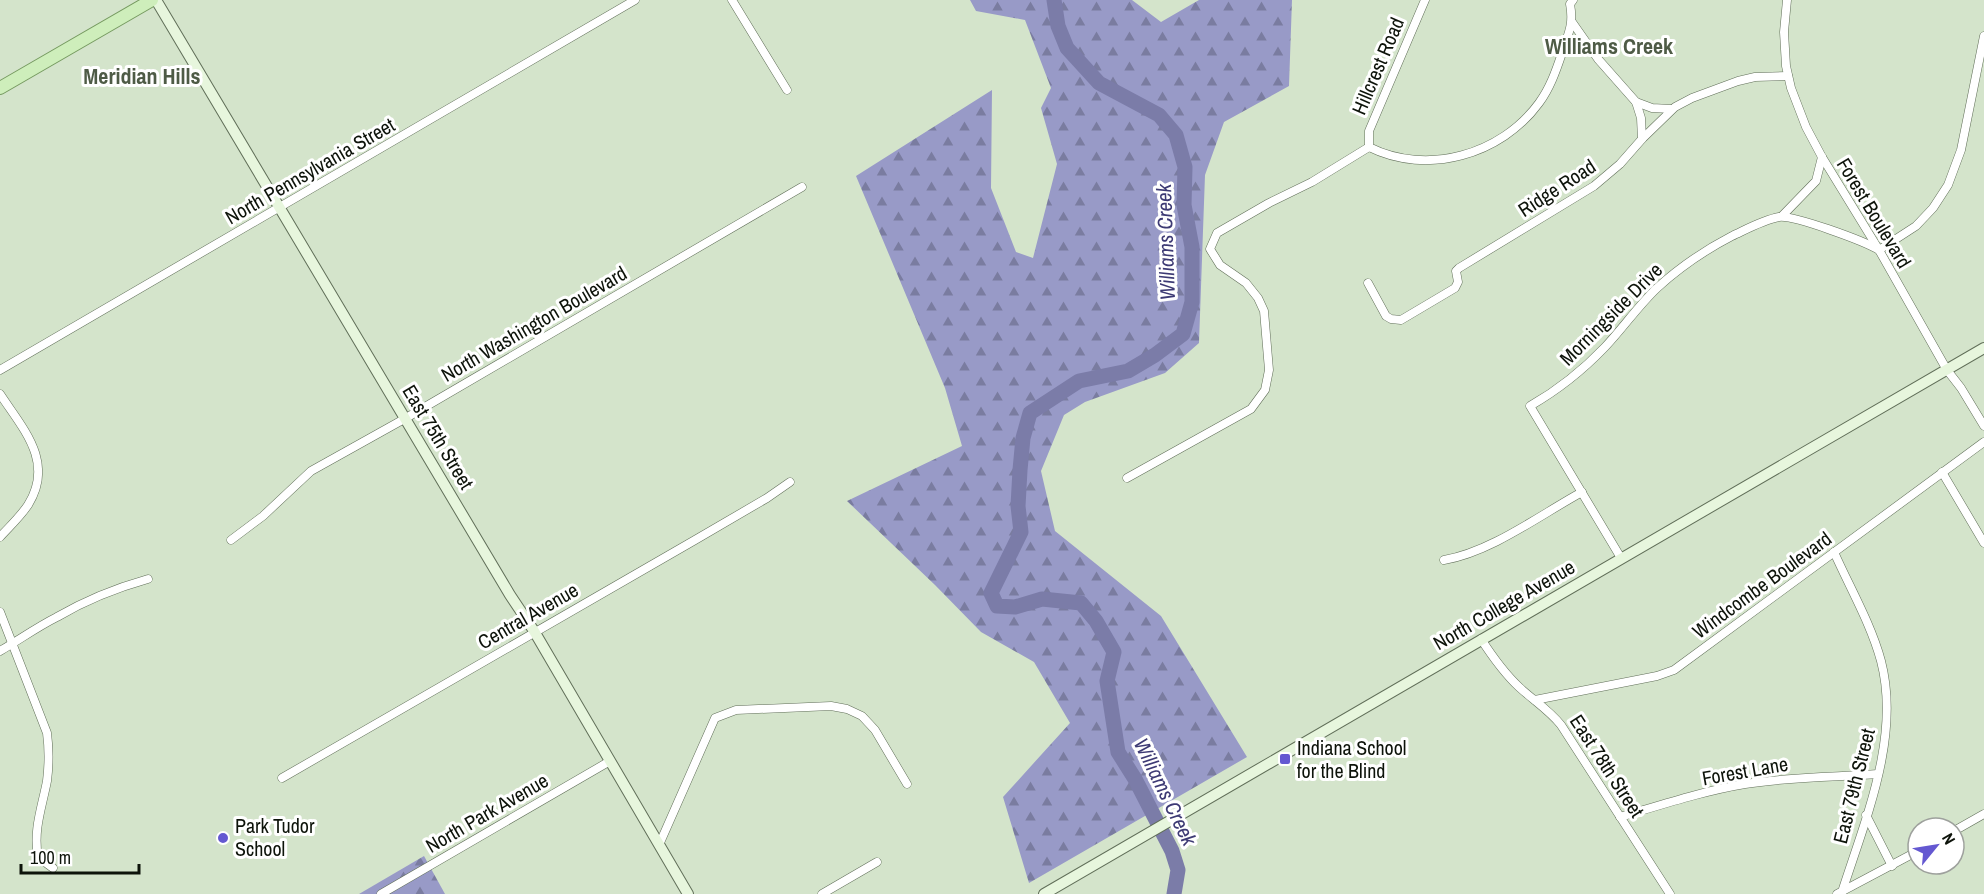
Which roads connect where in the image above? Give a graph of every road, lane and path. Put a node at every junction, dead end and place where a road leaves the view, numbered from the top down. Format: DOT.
graph roads {
  1 [pos="154,0"];
  2 [pos="635,0"];
  3 [pos="732,0"];
  4 [pos="1425,0"];
  5 [pos="1787,0"];
  6 [pos="1570,1"];
  7 [pos="1572,22"];
  8 [pos="1983,43"];
  9 [pos="1788,76"];
  10 [pos="0,87"];
  11 [pos="787,90"];
  12 [pos="1636,102"];
  13 [pos="1671,109"];
  14 [pos="1642,139"];
  15 [pos="1369,147"];
  16 [pos="1822,157"];
  17 [pos="802,187"];
  18 [pos="280,208"];
  19 [pos="1782,216"];
  20 [pos="1879,250"];
  21 [pos="1368,283"];
  22 [pos="1984,348"];
  23 [pos="0,370"];
  24 [pos="1947,370"];
  25 [pos="0,394"];
  26 [pos="406,418"];
  27 [pos="1984,426"];
  28 [pos="1984,442"];
  29 [pos="1942,472"];
  30 [pos="1127,478"];
  31 [pos="790,482"];
  32 [pos="1582,492"];
  33 [pos="0,537"];
  34 [pos="231,540"];
  35 [pos="1984,543"];
  36 [pos="1834,552"];
  37 [pos="1621,558"];
  38 [pos="1444,560"];
  39 [pos="148,579"];
  40 [pos="0,612"];
  41 [pos="534,631"];
  42 [pos="1480,639"];
  43 [pos="13,644"];
  44 [pos="0,651"];
  45 [pos="1535,700"];
  46 [pos="610,761"];
  47 [pos="1878,774"];
  48 [pos="282,778"];
  49 [pos="907,784"];
  50 [pos="1984,814"];
  51 [pos="1866,815"];
  52 [pos="1620,817"];
  53 [pos="1966,824"];
  54 [pos="659,845"];
  55 [pos="1906,858"];
  56 [pos="877,862"];
  57 [pos="1892,866"];
  58 [pos="52,868"];
  59 [pos="1839,893"];
  60 [pos="381,894"];
  61 [pos="688,894"];
  62 [pos="822,894"];
  63 [pos="1044,894"];
  64 [pos="1670,894"];
  1 -- 10 [label="main road"];
  1 -- 18 [label="main road, East 75th Street"];
  2 -- 18 [label="street, North Pennsylvania Street"];
  3 -- 11 [label="street"];
  4 -- 15 [label="street, Hillcrest Road"];
  5 -- 9 [label="street, Forest Boulevard"];
  6 -- 7 [label="street"];
  7 -- 12 [label="street"];
  7 -- 15 [label="street"];
  8 -- 20 [label="street"];
  9 -- 13 [label="street, Ridge Road"];
  9 -- 16 [label="street, Forest Boulevard"];
  12 -- 13 [label="street"];
  12 -- 14 [label="street"];
  13 -- 14 [label="street, Ridge Road"];
  14 -- 21 [label="street, Ridge Road"];
  15 -- 30 [label="street"];
  16 -- 19 [label="street, Morningside Drive"];
  16 -- 20 [label="street, Forest Boulevard"];
  17 -- 26 [label="street, North Washington Boulevard"];
  18 -- 23 [label="street, North Pennsylvania Street"];
  18 -- 26 [label="main road, East 75th Street"];
  19 -- 20 [label="street"];
  19 -- 32 [label="street, Morningside Drive"];
  20 -- 24 [label="street, Forest Boulevard"];
  22 -- 24 [label="main road, North College Avenue"];
  24 -- 27 [label="street, Forest Boulevard"];
  24 -- 37 [label="main road, North College Avenue"];
  25 -- 33 [label="street"];
  26 -- 34 [label="street, North Washington Boulevard"];
  26 -- 41 [label="main road, East 75th Street"];
  28 -- 29 [label="street, Windcombe Boulevard"];
  29 -- 35 [label="street"];
  29 -- 36 [label="street, Windcombe Boulevard"];
  31 -- 41 [label="street, Central Avenue"];
  32 -- 37 [label="street"];
  32 -- 38 [label="street"];
  36 -- 45 [label="street, Windcombe Boulevard"];
  36 -- 47 [label="street, East 79th Street"];
  37 -- 42 [label="main road, North College Avenue"];
  39 -- 43 [label="street"];
  40 -- 43 [label="street"];
  41 -- 46 [label="main road, East 75th Street"];
  41 -- 48 [label="street, Central Avenue"];
  42 -- 45 [label="street, East 78th Street"];
  42 -- 63 [label="main road, North College Avenue"];
  43 -- 44 [label="street"];
  43 -- 58 [label="street"];
  45 -- 52 [label="street, East 78th Street"];
  46 -- 54 [label="main road, East 75th Street"];
  46 -- 60 [label="street, North Park Avenue"];
  47 -- 51 [label="street, East 79th Street"];
  47 -- 52 [label="street, Forest Lane"];
  49 -- 54 [label="street"];
  50 -- 53 [label="street"];
  51 -- 57 [label="street"];
  51 -- 59 [label="street, East 79th Street"];
  52 -- 64 [label="street, East 78th Street"];
  54 -- 61 [label="main road, East 75th Street"];
  55 -- 57 [label="street"];
  56 -- 62 [label="street"];
  57 -- 59 [label="street"];
}
